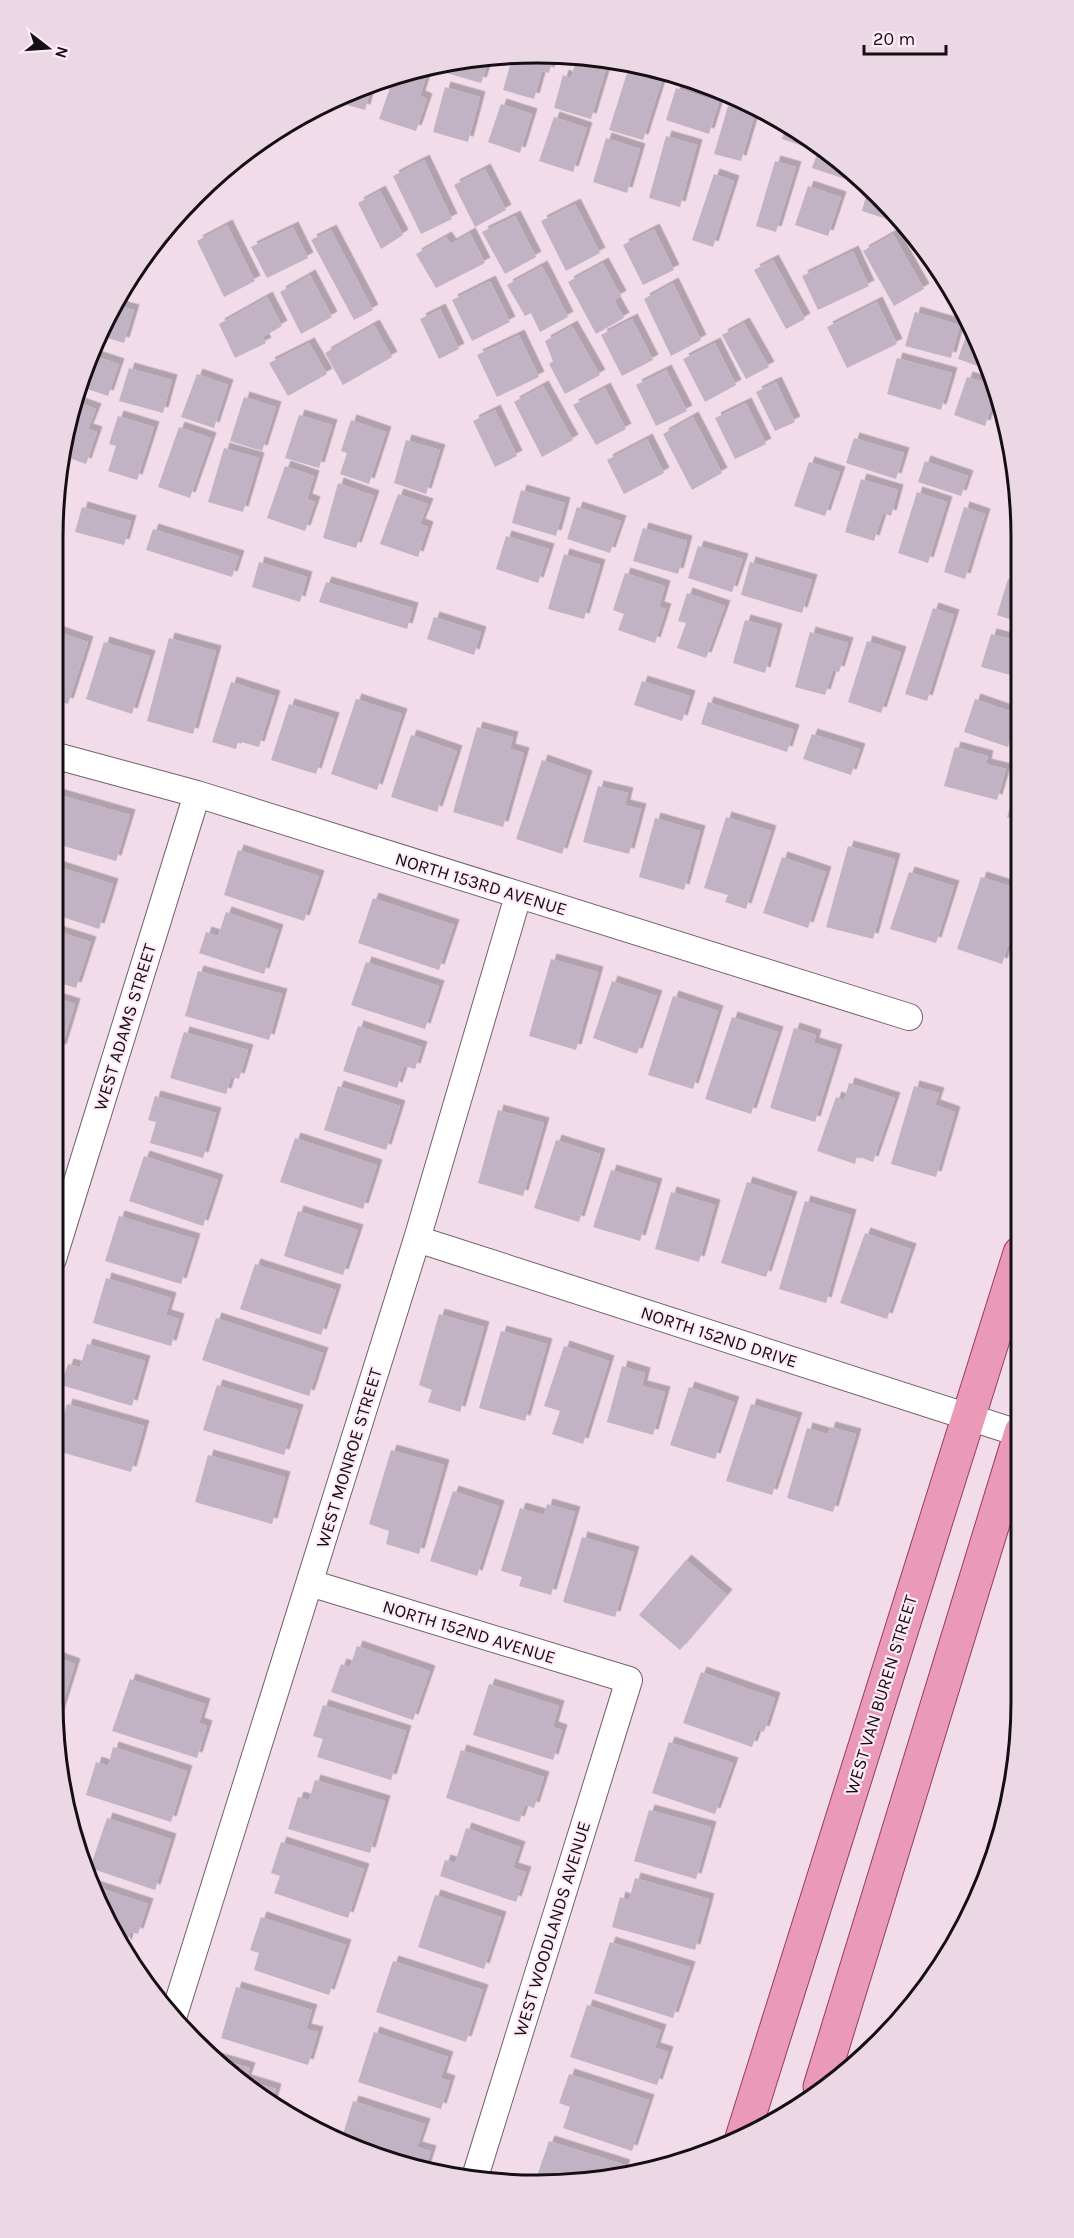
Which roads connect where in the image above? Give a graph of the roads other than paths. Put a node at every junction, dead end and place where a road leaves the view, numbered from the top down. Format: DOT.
graph roads {
  1 [pos="63,758"];
  2 [pos="196,794"];
  3 [pos="518,896"];
  4 [pos="909,1017"];
  5 [pos="63,1223"];
  6 [pos="417,1239"];
  7 [pos="1011,1282"];
  8 [pos="968,1418"];
  9 [pos="1011,1430"];
  10 [pos="1011,1462"];
  11 [pos="310,1583"];
  12 [pos="629,1680"];
  13 [pos="176,2008"];
  14 [pos="822,2080"];
  15 [pos="746,2127"];
  16 [pos="478,2171"];
  1 -- 2 [label="street, NORTH 153RD AVENUE"];
  2 -- 3 [label="street, NORTH 153RD AVENUE"];
  2 -- 5 [label="street, WEST ADAMS STREET"];
  3 -- 4 [label="street, NORTH 153RD AVENUE"];
  3 -- 6 [label="street, WEST MONROE STREET"];
  6 -- 8 [label="street, NORTH 152ND DRIVE"];
  6 -- 11 [label="street, WEST MONROE STREET"];
  7 -- 8 [label="main road, WEST VAN BUREN STREET"];
  8 -- 9 [label="street, NORTH 152ND DRIVE"];
  8 -- 15 [label="main road, WEST VAN BUREN STREET"];
  10 -- 14 [label="main road"];
  11 -- 12 [label="street, NORTH 152ND AVENUE"];
  11 -- 13 [label="street, WEST MONROE STREET"];
  12 -- 16 [label="street, WEST WOODLANDS AVENUE"];
}
